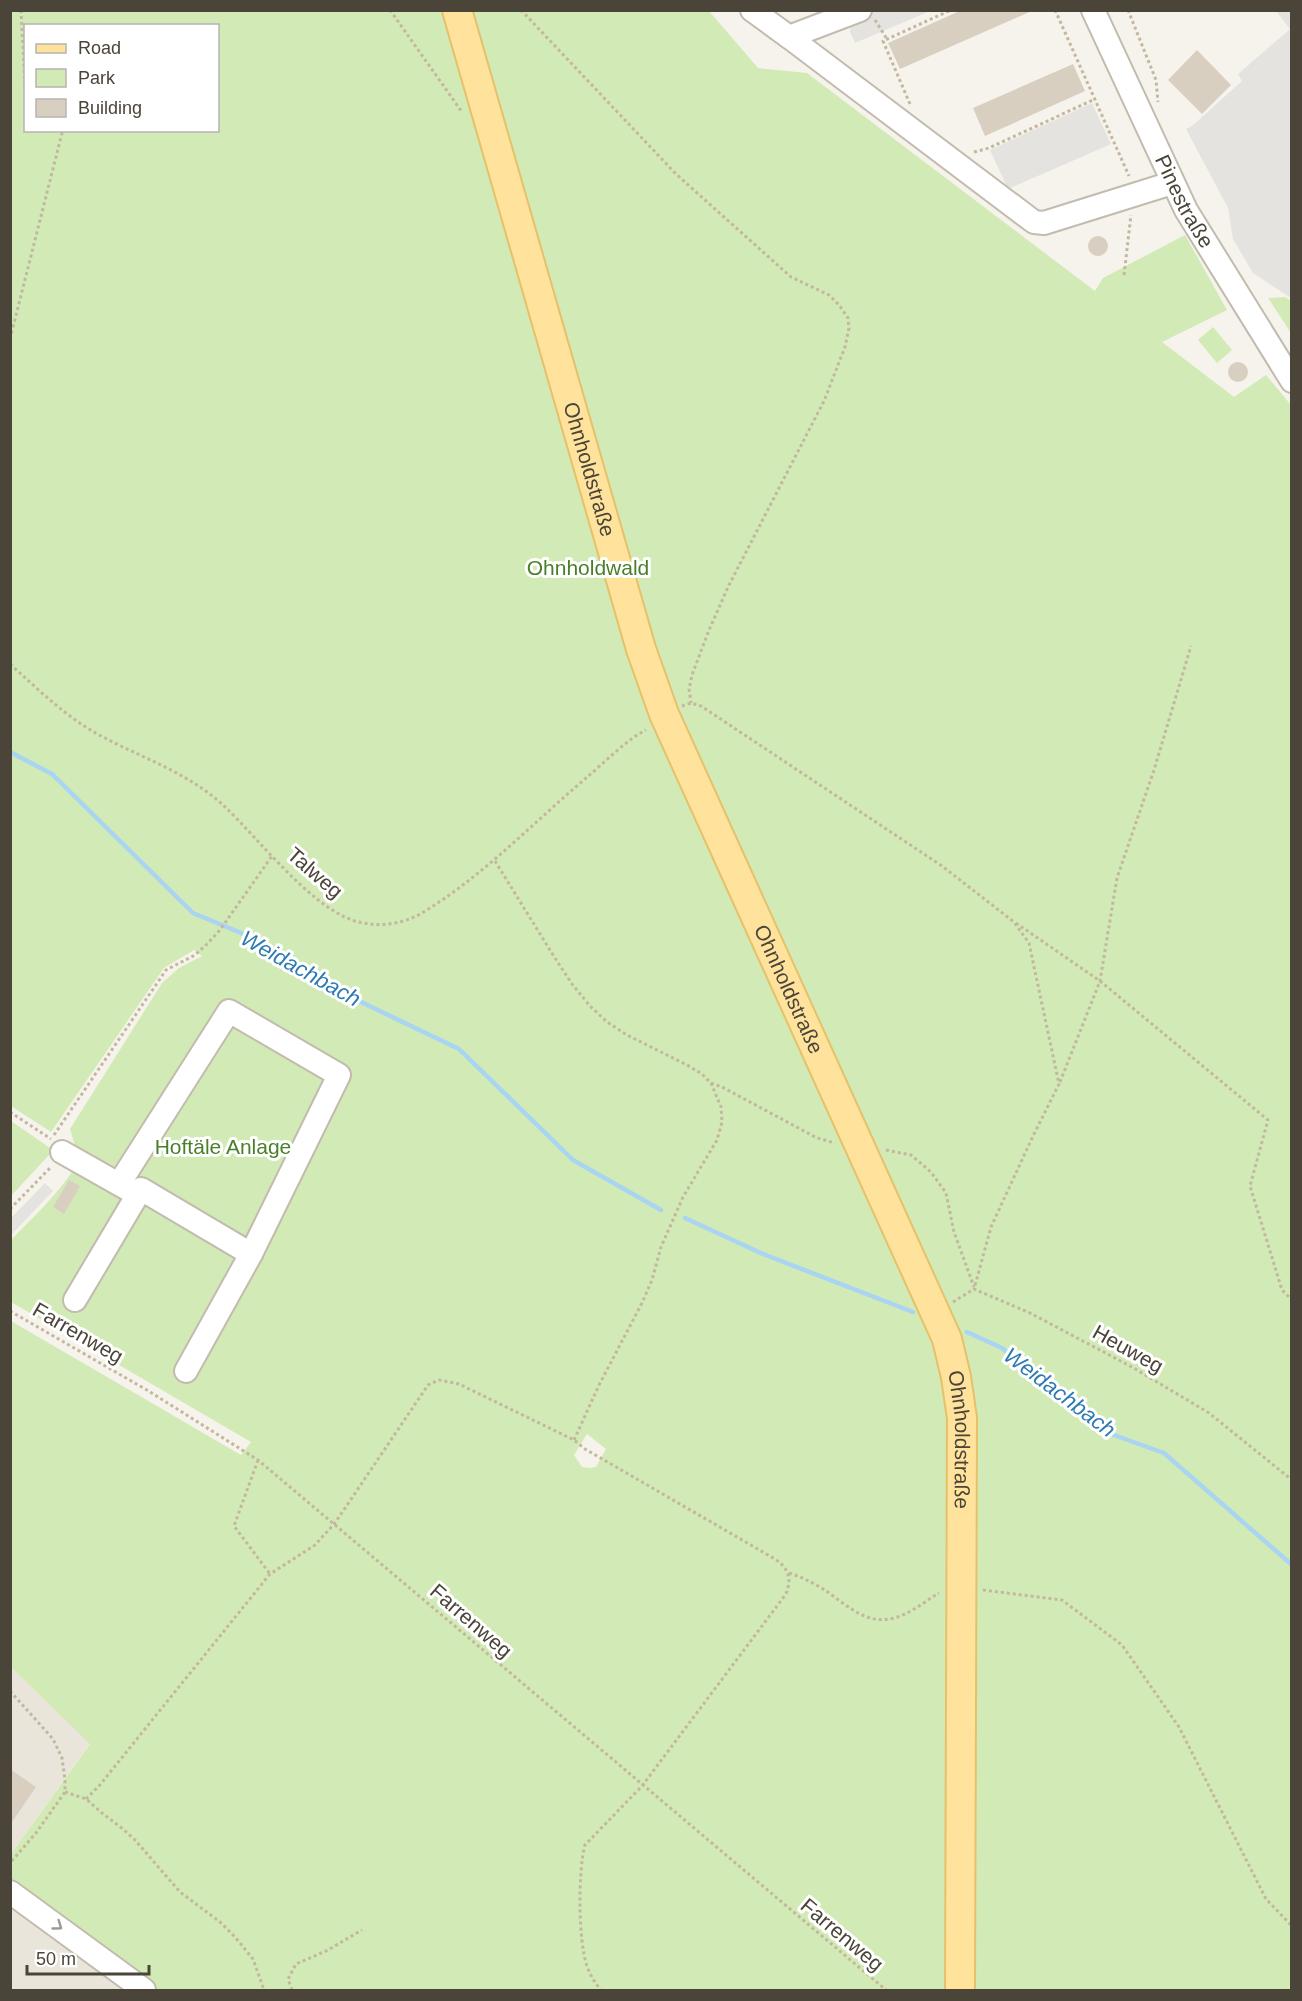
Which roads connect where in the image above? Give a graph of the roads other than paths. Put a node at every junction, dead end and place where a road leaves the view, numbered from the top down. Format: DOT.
graph roads {
  1 [pos="457,10"];
  2 [pos="752,10"];
  3 [pos="860,10"];
  4 [pos="1093,10"];
  5 [pos="837,15"];
  6 [pos="789,38"];
  7 [pos="1172,183"];
  8 [pos="1292,381"];
  9 [pos="57,1145"];
  10 [pos="129,1189"];
  11 [pos="251,1254"];
  12 [pos="75,1300"];
  13 [pos="186,1371"];
  14 [pos="10,1892"];
  15 [pos="144,1990"];
  16 [pos="960,1990"];
  1 -- 16 [label="main road, Ohnholdstraße"];
  2 -- 6 [label="street"];
  3 -- 5 [label="street"];
  4 -- 7 [label="street, Pinestraße"];
  5 -- 6 [label="street"];
  6 -- 7 [label="street"];
  7 -- 8 [label="street, Pinestraße"];
  9 -- 10 [label="street"];
  10 -- 11 [label="street"];
  10 -- 11 [label="street"];
  10 -- 12 [label="street"];
  11 -- 13 [label="street"];
  14 -- 15 [label="street, one-way"];
}
